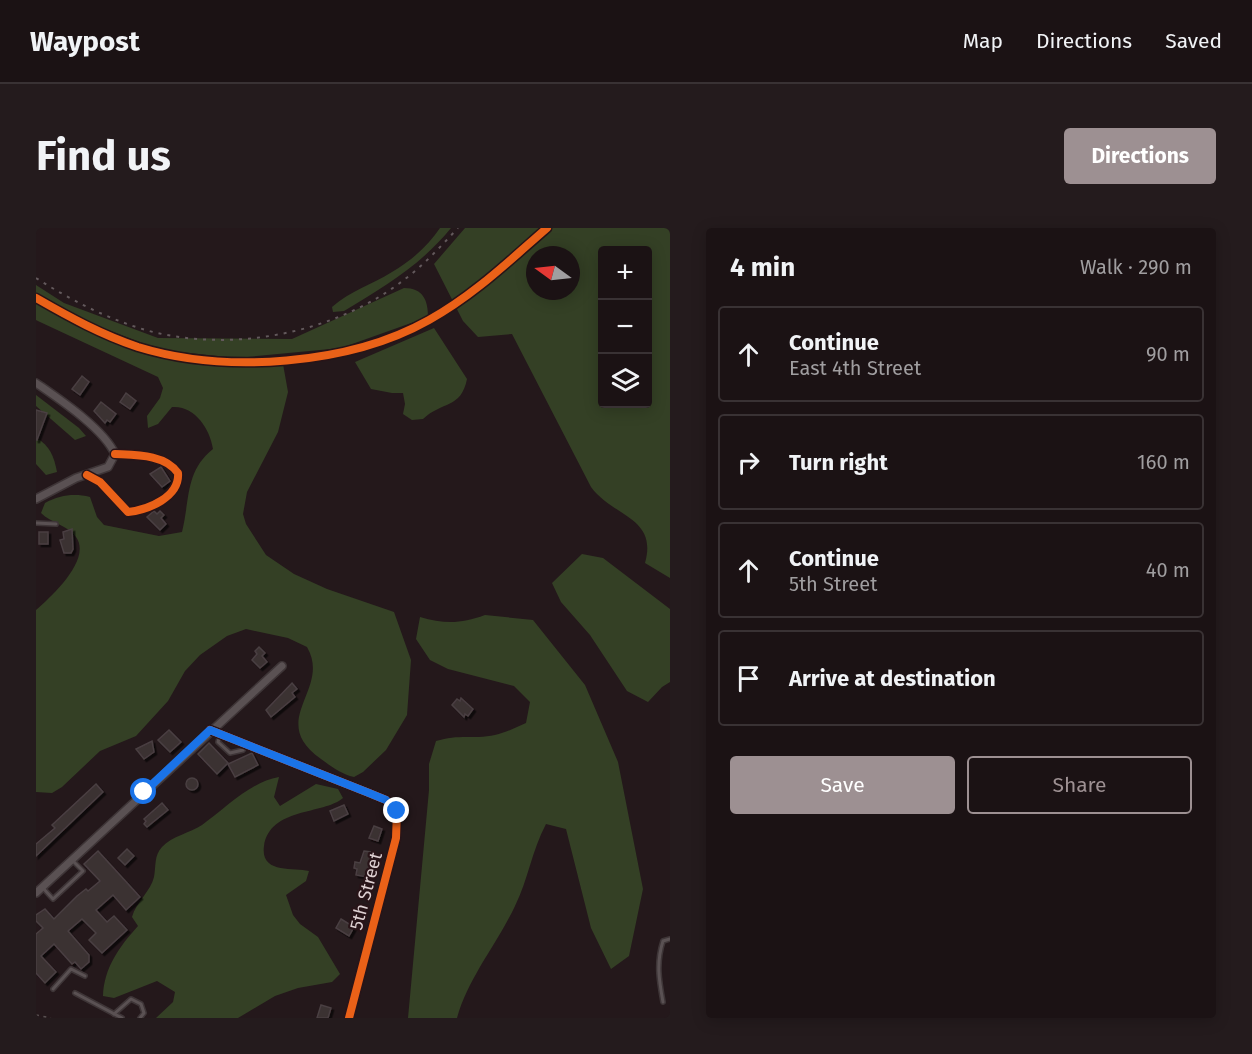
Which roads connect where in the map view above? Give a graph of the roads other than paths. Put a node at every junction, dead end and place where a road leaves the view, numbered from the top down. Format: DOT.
graph roads {
  1 [pos="36,383"];
  2 [pos="115,453"];
  3 [pos="87,475"];
  4 [pos="36,499"];
  5 [pos="36,523"];
  6 [pos="56,524"];
  7 [pos="282,666"];
  8 [pos="210,730"];
  9 [pos="220,734"];
  10 [pos="247,744"];
  11 [pos="72,860"];
  12 [pos="39,890"];
  13 [pos="670,939"];
  14 [pos="85,976"];
  15 [pos="53,989"];
  16 [pos="75,993"];
  17 [pos="663,1002"];
  18 [pos="114,1014"];
  19 [pos="122,1018"];
  20 [pos="140,1018"];
  21 [pos="349,1018"];
  1 -- 2 [label="street"];
  2 -- 3 [label="street"];
  2 -- 3 [label="street"];
  3 -- 4 [label="street"];
  5 -- 6 [label="lane"];
  7 -- 8 [label="street"];
  8 -- 9 [label="street, 5th Street"];
  8 -- 11 [label="street"];
  9 -- 10 [label="street, 5th Street"];
  9 -- 10 [label="lane"];
  10 -- 21 [label="street, 5th Street"];
  11 -- 12 [label="street"];
  11 -- 12 [label="lane"];
  13 -- 17 [label="lane"];
  14 -- 15 [label="lane"];
  16 -- 18 [label="lane"];
  18 -- 19 [label="lane"];
  18 -- 20 [label="lane"];
}
